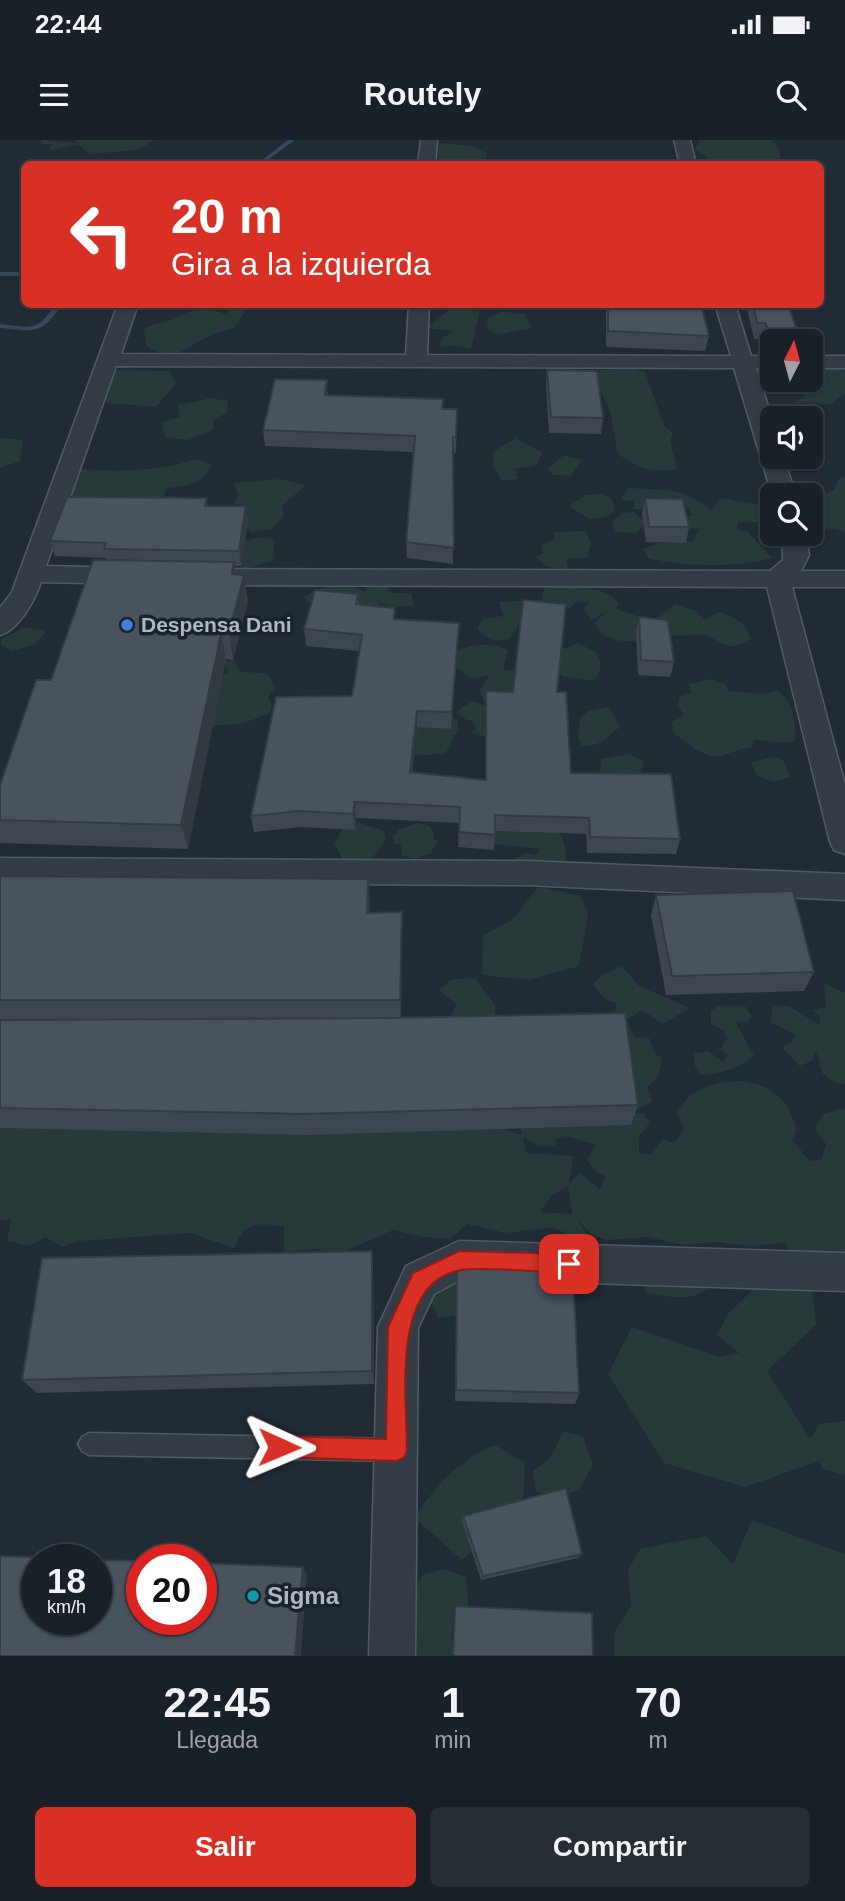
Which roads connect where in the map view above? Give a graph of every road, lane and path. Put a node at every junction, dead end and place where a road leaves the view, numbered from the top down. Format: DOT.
graph roads {
  1 [pos="429,140"];
  2 [pos="682,140"];
  3 [pos="427,161"];
  4 [pos="687,161"];
  5 [pos="127,308"];
  6 [pos="419,308"];
  7 [pos="726,308"];
  8 [pos="110,360"];
  9 [pos="416,361"];
  10 [pos="741,361"];
  11 [pos="760,362"];
  12 [pos="823,362"];
  13 [pos="845,362"];
  14 [pos="760,419"];
  15 [pos="797,546"];
  16 [pos="32,574"];
  17 [pos="155,576"];
  18 [pos="183,576"];
  19 [pos="777,578"];
  20 [pos="845,579"];
  21 [pos="0,626"];
  22 [pos="845,842"];
  23 [pos="0,870"];
  24 [pos="845,887"];
  25 [pos="845,1272"];
  26 [pos="89,1444"];
  27 [pos="396,1450"];
  28 [pos="392,1656"];
  1 -- 3 [label="street"];
  2 -- 4 [label="street"];
  5 -- 8 [label="street"];
  6 -- 9 [label="street"];
  7 -- 10 [label="street"];
  8 -- 9 [label="street"];
  8 -- 16 [label="street"];
  9 -- 10 [label="street"];
  10 -- 11 [label="street"];
  10 -- 14 [label="street"];
  12 -- 13 [label="street"];
  15 -- 19 [label="street"];
  16 -- 17 [label="street"];
  16 -- 21 [label="street"];
  18 -- 19 [label="street"];
  19 -- 20 [label="street"];
  19 -- 22 [label="street"];
  23 -- 24 [label="street"];
  25 -- 27 [label="street"];
  26 -- 27 [label="lane"];
  27 -- 28 [label="street"];
}
